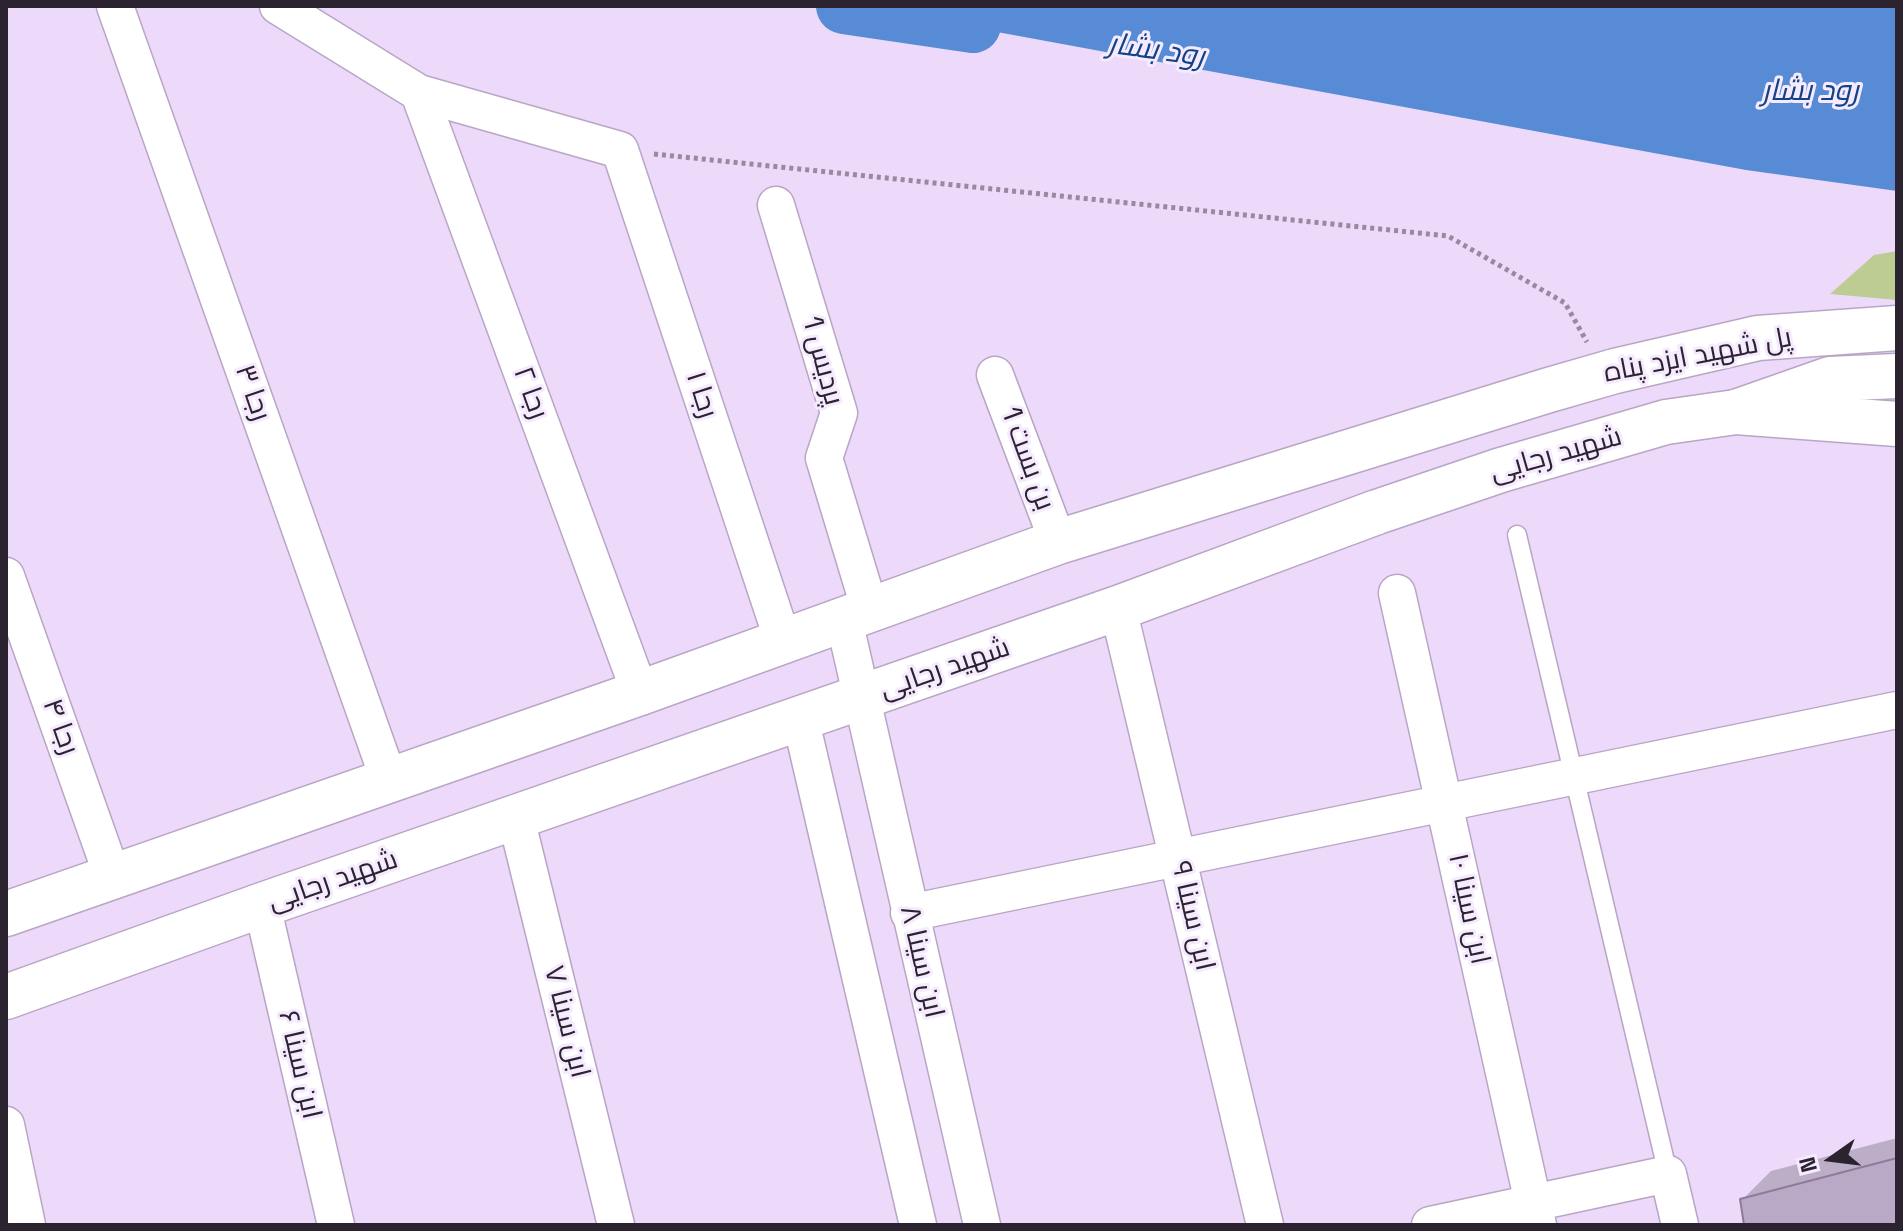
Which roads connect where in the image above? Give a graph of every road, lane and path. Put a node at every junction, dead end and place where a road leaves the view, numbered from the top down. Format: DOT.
graph roads {
  1 [pos="115,6"];
  2 [pos="278,6"];
  3 [pos="419,93"];
  4 [pos="620,150"];
  5 [pos="776,205"];
  6 [pos="1895,329"];
  7 [pos="1590,347"];
  8 [pos="995,375"];
  9 [pos="1897,376"];
  10 [pos="1549,390"];
  11 [pos="1736,412"];
  12 [pos="1897,424"];
  13 [pos="1571,450"];
  14 [pos="1517,535"];
  15 [pos="1058,542"];
  16 [pos="6,576"];
  17 [pos="1397,593"];
  18 [pos="1118,608"];
  19 [pos="857,615"];
  20 [pos="783,641"];
  21 [pos="640,693"];
  22 [pos="861,698"];
  23 [pos="1897,710"];
  24 [pos="800,717"];
  25 [pos="1574,776"];
  26 [pos="389,780"];
  27 [pos="1444,803"];
  28 [pos="516,818"];
  29 [pos="1178,858"];
  30 [pos="113,878"];
  31 [pos="262,905"];
  32 [pos="909,913"];
  33 [pos="6,914"];
  34 [pos="6,997"];
  35 [pos="6,1125"];
  36 [pos="1668,1174"];
  37 [pos="1535,1214"];
  38 [pos="27,1225"];
  39 [pos="336,1225"];
  40 [pos="616,1225"];
  41 [pos="918,1225"];
  42 [pos="982,1225"];
  43 [pos="1265,1225"];
  44 [pos="1430,1225"];
  45 [pos="1680,1225"];
  1 -- 26 [label="street, رجا ۳"];
  2 -- 3 [label="street"];
  3 -- 4 [label="street"];
  3 -- 21 [label="street, رجا ۲"];
  4 -- 7 [label="path"];
  4 -- 20 [label="street, رجا ۱"];
  5 -- 19 [label="street, پردیس 1"];
  6 -- 10 [label="main road, پل شهید ایزد پناه"];
  8 -- 15 [label="street, بن بست 1"];
  9 -- 11 [label="main road, پل شهید ایزد پناه"];
  10 -- 13 [label="main road"];
  10 -- 15 [label="main road"];
  11 -- 12 [label="main road, شهید رجایی"];
  11 -- 13 [label="main road, شهید رجایی"];
  13 -- 18 [label="main road, شهید رجایی"];
  14 -- 25 [label="lane"];
  15 -- 19 [label="main road"];
  16 -- 30 [label="street, رجا ۴"];
  17 -- 27 [label="street, ابن سینا ۱۰"];
  18 -- 22 [label="main road, شهید رجایی"];
  18 -- 29 [label="street, ابن سینا ۹"];
  19 -- 20 [label="main road"];
  19 -- 22 [label="street, پردیس 1"];
  20 -- 21 [label="main road"];
  21 -- 26 [label="main road"];
  22 -- 24 [label="main road, شهید رجایی"];
  22 -- 32 [label="street, ابن سینا ۸"];
  23 -- 25 [label="street"];
  24 -- 28 [label="main road, شهید رجایی"];
  24 -- 41 [label="street"];
  25 -- 27 [label="street"];
  25 -- 36 [label="lane"];
  26 -- 30 [label="main road"];
  27 -- 29 [label="street"];
  27 -- 37 [label="street, ابن سینا ۱۰"];
  28 -- 31 [label="main road, شهید رجایی"];
  28 -- 40 [label="street, ابن سینا ۷"];
  29 -- 32 [label="street"];
  29 -- 43 [label="street, ابن سینا ۹"];
  30 -- 33 [label="main road"];
  31 -- 34 [label="main road, شهید رجایی"];
  31 -- 39 [label="street, ابن سینا ۶"];
  32 -- 42 [label="street, ابن سینا ۸"];
  35 -- 38 [label="street"];
  36 -- 37 [label="street"];
  36 -- 45 [label="street"];
  37 -- 44 [label="street"];
}
